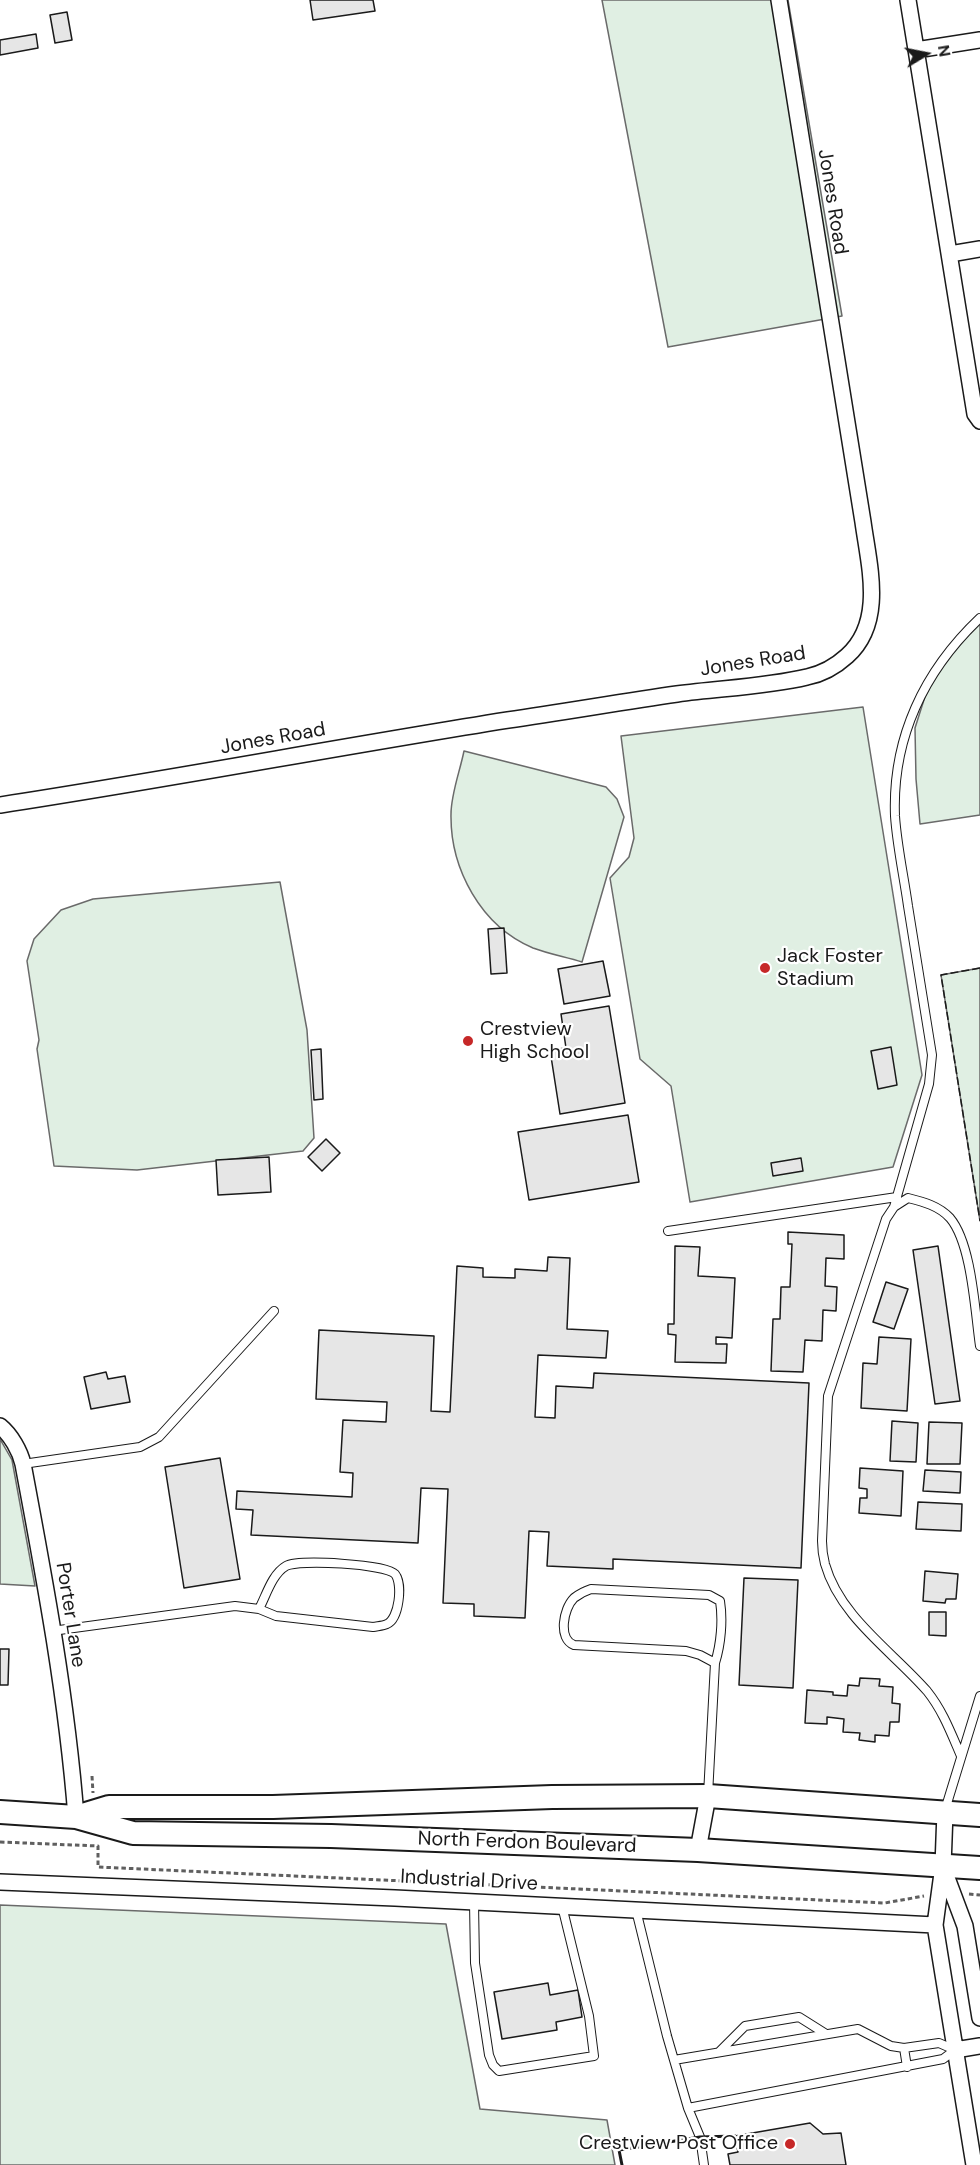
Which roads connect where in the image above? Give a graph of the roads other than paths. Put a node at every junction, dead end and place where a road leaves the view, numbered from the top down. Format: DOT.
graph roads {
  1 [pos="779,0"];
  2 [pos="908,0"];
  3 [pos="980,40"];
  4 [pos="916,50"];
  5 [pos="980,249"];
  6 [pos="950,254"];
  7 [pos="980,421"];
  8 [pos="980,618"];
  9 [pos="0,805"];
  10 [pos="897,1197"];
  11 [pos="894,1207"];
  12 [pos="668,1231"];
  13 [pos="274,1311"];
  14 [pos="980,1346"];
  15 [pos="0,1426"];
  16 [pos="23,1464"];
  17 [pos="259,1609"];
  18 [pos="52,1631"];
  19 [pos="715,1663"];
  20 [pos="980,1696"];
  21 [pos="962,1755"];
  22 [pos="708,1796"];
  23 [pos="0,1812"];
  24 [pos="945,1812"];
  25 [pos="980,1815"];
  26 [pos="76,1817"];
  27 [pos="698,1850"];
  28 [pos="943,1866"];
  29 [pos="980,1868"];
  30 [pos="0,1882"];
  31 [pos="946,1893"];
  32 [pos="474,1902"];
  33 [pos="562,1906"];
  34 [pos="636,1910"];
  35 [pos="935,1925"];
  36 [pos="973,1926"];
  37 [pos="980,2018"];
  38 [pos="826,2034"];
  39 [pos="980,2046"];
  40 [pos="904,2048"];
  41 [pos="955,2050"];
  42 [pos="719,2052"];
  43 [pos="674,2060"];
  44 [pos="908,2067"];
  45 [pos="688,2108"];
  46 [pos="704,2165"];
  47 [pos="974,2165"];
  1 -- 9 [label="street, Jones Road"];
  2 -- 4 [label="street"];
  3 -- 4 [label="street"];
  4 -- 6 [label="street"];
  5 -- 6 [label="street"];
  6 -- 7 [label="street"];
  8 -- 10 [label="lane"];
  10 -- 11 [label="lane"];
  10 -- 12 [label="lane"];
  11 -- 14 [label="lane"];
  11 -- 21 [label="lane"];
  13 -- 16 [label="lane"];
  15 -- 16 [label="street, Porter Lane"];
  16 -- 18 [label="street, Porter Lane"];
  17 -- 17 [label="lane"];
  17 -- 18 [label="lane"];
  18 -- 26 [label="street, Porter Lane"];
  19 -- 19 [label="lane"];
  19 -- 22 [label="lane"];
  20 -- 21 [label="lane"];
  21 -- 24 [label="lane"];
  22 -- 24 [label="main road, North Ferdon Boulevard"];
  22 -- 26 [label="main road, North Ferdon Boulevard"];
  22 -- 27 [label="street"];
  23 -- 26 [label="main road, North Ferdon Boulevard"];
  24 -- 25 [label="main road, North Ferdon Boulevard"];
  24 -- 28 [label="street"];
  26 -- 27 [label="main road, North Ferdon Boulevard"];
  27 -- 28 [label="main road, North Ferdon Boulevard"];
  28 -- 29 [label="main road, North Ferdon Boulevard"];
  28 -- 31 [label="street"];
  30 -- 32 [label="street, Industrial Drive"];
  31 -- 35 [label="street"];
  31 -- 36 [label="street"];
  32 -- 33 [label="street, Industrial Drive"];
  32 -- 33 [label="lane"];
  33 -- 34 [label="street, Industrial Drive"];
  34 -- 35 [label="street, Industrial Drive"];
  34 -- 43 [label="lane"];
  35 -- 41 [label="street"];
  36 -- 37 [label="street"];
  38 -- 40 [label="lane"];
  38 -- 42 [label="lane"];
  38 -- 42 [label="lane"];
  39 -- 41 [label="street"];
  40 -- 41 [label="lane"];
  40 -- 44 [label="lane"];
  41 -- 44 [label="lane"];
  41 -- 47 [label="street"];
  42 -- 43 [label="lane"];
  43 -- 45 [label="lane"];
  44 -- 45 [label="lane"];
  45 -- 46 [label="lane"];
}
